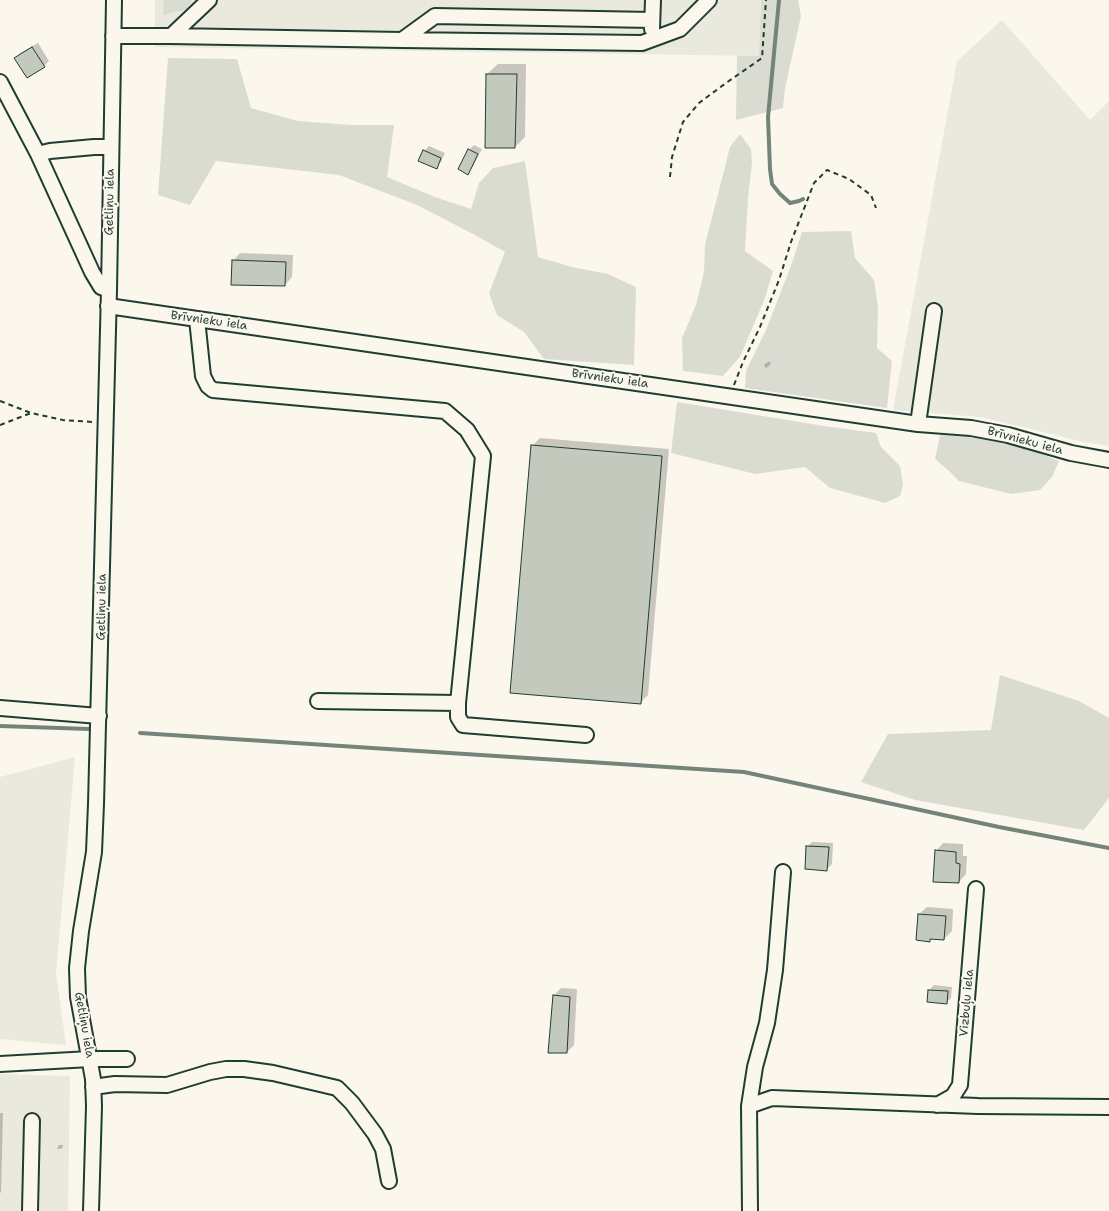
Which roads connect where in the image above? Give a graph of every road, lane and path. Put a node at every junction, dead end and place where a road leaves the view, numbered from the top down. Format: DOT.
graph roads {
  1 [pos="114,0"];
  2 [pos="209,0"];
  3 [pos="653,0"];
  4 [pos="709,0"];
  5 [pos="766,0"];
  6 [pos="652,20"];
  7 [pos="113,36"];
  8 [pos="171,36"];
  9 [pos="402,40"];
  10 [pos="652,40"];
  11 [pos="0,82"];
  12 [pos="111,147"];
  13 [pos="38,154"];
  14 [pos="670,177"];
  15 [pos="876,208"];
  16 [pos="109,290"];
  17 [pos="108,306"];
  18 [pos="934,311"];
  19 [pos="197,319"];
  20 [pos="730,396"];
  21 [pos="0,401"];
  22 [pos="31,413"];
  23 [pos="106,423"];
  24 [pos="918,424"];
  25 [pos="0,425"];
  26 [pos="1109,460"];
  27 [pos="318,701"];
  28 [pos="458,703"];
  29 [pos="0,708"];
  30 [pos="100,716"];
  31 [pos="586,734"];
  32 [pos="783,872"];
  33 [pos="976,889"];
  34 [pos="127,1059"];
  35 [pos="90,1060"];
  36 [pos="0,1064"];
  37 [pos="93,1087"];
  38 [pos="937,1105"];
  39 [pos="749,1106"];
  40 [pos="1109,1108"];
  41 [pos="32,1121"];
  42 [pos="389,1181"];
  43 [pos="30,1211"];
  44 [pos="91,1211"];
  45 [pos="750,1211"];
  1 -- 7 [label="street, Getliņu iela"];
  2 -- 8 [label="street"];
  3 -- 6 [label="street"];
  4 -- 10 [label="street"];
  5 -- 14 [label="path"];
  6 -- 9 [label="street"];
  6 -- 10 [label="street"];
  7 -- 8 [label="street"];
  7 -- 12 [label="street, Getliņu iela"];
  8 -- 9 [label="street"];
  9 -- 10 [label="street"];
  11 -- 13 [label="street"];
  12 -- 13 [label="street"];
  12 -- 16 [label="street, Getliņu iela"];
  13 -- 16 [label="street"];
  15 -- 20 [label="path"];
  16 -- 17 [label="street, Getliņu iela"];
  17 -- 19 [label="street, Brīvnieku iela"];
  17 -- 23 [label="street, Getliņu iela"];
  18 -- 24 [label="street"];
  19 -- 20 [label="street, Brīvnieku iela"];
  19 -- 28 [label="street"];
  20 -- 24 [label="street, Brīvnieku iela"];
  21 -- 22 [label="path"];
  22 -- 23 [label="path"];
  22 -- 25 [label="path"];
  23 -- 30 [label="street, Getliņu iela"];
  24 -- 26 [label="street, Brīvnieku iela"];
  27 -- 28 [label="street"];
  28 -- 31 [label="street"];
  29 -- 30 [label="street"];
  30 -- 35 [label="street, Getliņu iela"];
  32 -- 39 [label="street"];
  33 -- 38 [label="street, Vizbuļu iela"];
  34 -- 35 [label="street"];
  35 -- 36 [label="street"];
  35 -- 37 [label="street, Getliņu iela"];
  37 -- 42 [label="street"];
  37 -- 44 [label="street, Getliņu iela"];
  38 -- 39 [label="street"];
  38 -- 40 [label="street"];
  39 -- 45 [label="street"];
  41 -- 43 [label="street"];
}
